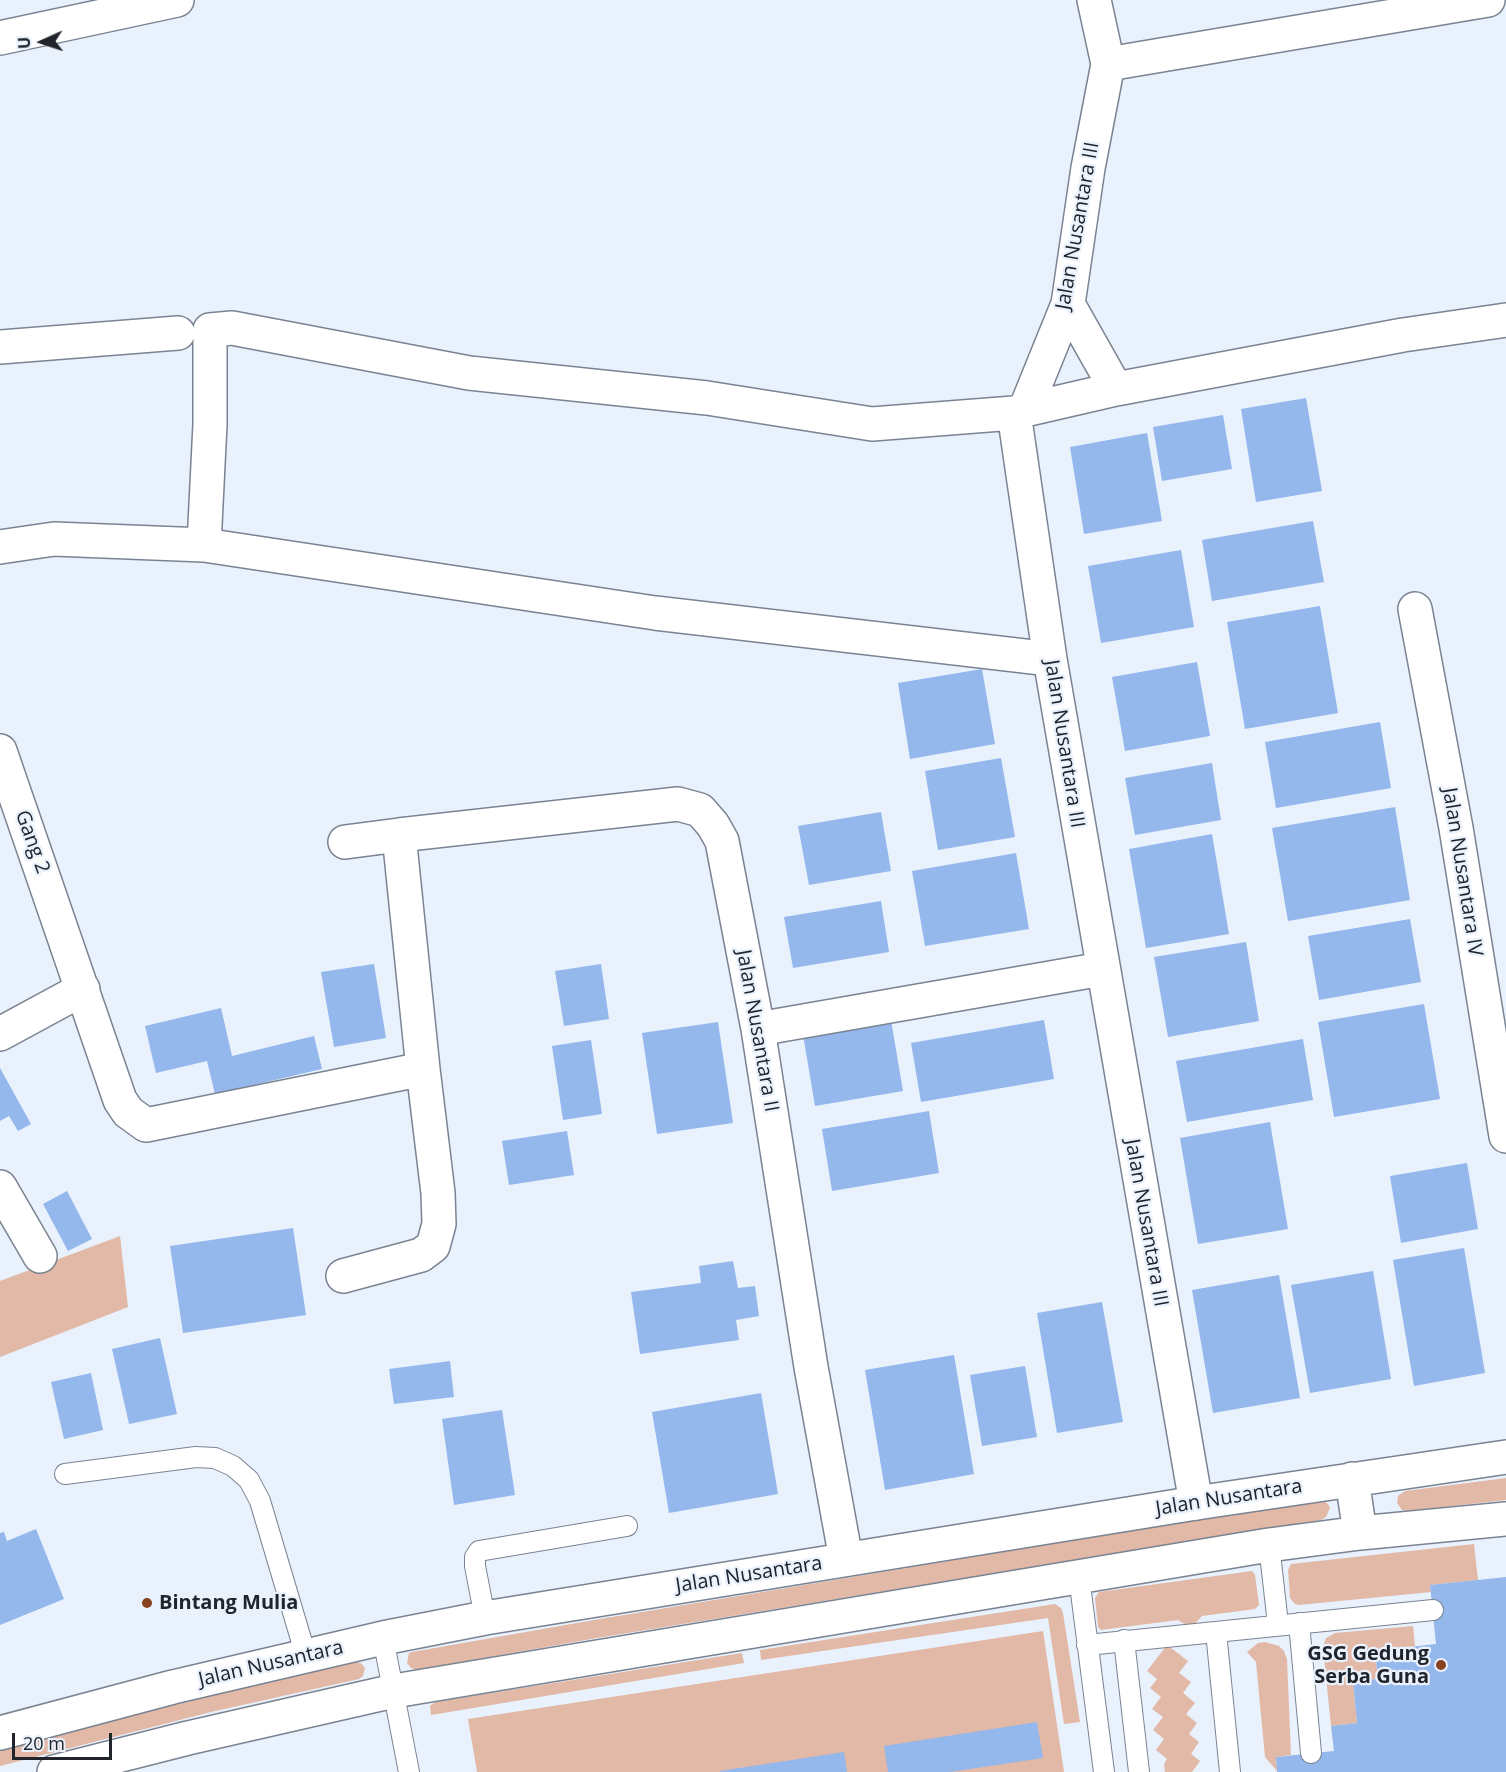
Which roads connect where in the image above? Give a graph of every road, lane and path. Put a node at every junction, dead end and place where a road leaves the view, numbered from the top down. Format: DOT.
graph roads {
  1 [pos="177,0"];
  2 [pos="1094,0"];
  3 [pos="1488,0"];
  4 [pos="0,38"];
  5 [pos="1108,64"];
  6 [pos="1068,304"];
  7 [pos="1506,320"];
  8 [pos="178,333"];
  9 [pos="0,347"];
  10 [pos="1116,389"];
  11 [pos="1019,412"];
  12 [pos="204,545"];
  13 [pos="0,547"];
  14 [pos="1415,609"];
  15 [pos="1050,659"];
  16 [pos="0,751"];
  17 [pos="399,835"];
  18 [pos="345,842"];
  19 [pos="1102,969"];
  20 [pos="83,989"];
  21 [pos="758,1029"];
  22 [pos="0,1034"];
  23 [pos="423,1069"];
  24 [pos="1506,1136"];
  25 [pos="0,1187"];
  26 [pos="40,1256"];
  27 [pos="343,1276"];
  28 [pos="1506,1457"];
  29 [pos="65,1474"];
  30 [pos="1352,1479"];
  31 [pos="1196,1503"];
  32 [pos="1506,1519"];
  33 [pos="627,1526"];
  34 [pos="1360,1533"];
  35 [pos="1269,1545"];
  36 [pos="846,1559"];
  37 [pos="1079,1577"];
  38 [pos="1433,1610"];
  39 [pos="485,1618"];
  40 [pos="1299,1623"];
  41 [pos="1278,1624"];
  42 [pos="1216,1632"];
  43 [pos="383,1638"];
  44 [pos="1124,1640"];
  45 [pos="1087,1645"];
  46 [pos="306,1656"];
  47 [pos="394,1691"];
  48 [pos="0,1733"];
  49 [pos="1311,1753"];
  50 [pos="54,1772"];
  51 [pos="408,1772"];
  52 [pos="1104,1772"];
  53 [pos="1139,1772"];
  54 [pos="1230,1772"];
  1 -- 4 [label="street"];
  2 -- 5 [label="street, Jalan Nusantara III"];
  3 -- 5 [label="street"];
  5 -- 6 [label="street, Jalan Nusantara III"];
  6 -- 10 [label="street"];
  6 -- 11 [label="street, Jalan Nusantara III"];
  7 -- 10 [label="street"];
  8 -- 9 [label="street"];
  10 -- 11 [label="street"];
  11 -- 12 [label="street"];
  11 -- 15 [label="street, Jalan Nusantara III"];
  12 -- 13 [label="street"];
  12 -- 15 [label="street"];
  14 -- 24 [label="street, Jalan Nusantara IV"];
  15 -- 19 [label="street, Jalan Nusantara III"];
  16 -- 20 [label="street, Gang 2"];
  17 -- 18 [label="street, Jalan Nusantara II"];
  17 -- 21 [label="street, Jalan Nusantara II"];
  17 -- 23 [label="street"];
  19 -- 21 [label="street"];
  19 -- 31 [label="street, Jalan Nusantara III"];
  20 -- 22 [label="street"];
  20 -- 23 [label="street, Gang 2"];
  21 -- 36 [label="street, Jalan Nusantara II"];
  23 -- 27 [label="street"];
  25 -- 26 [label="street"];
  28 -- 30 [label="street, Jalan Nusantara"];
  29 -- 46 [label="lane"];
  30 -- 31 [label="street, Jalan Nusantara"];
  30 -- 34 [label="street"];
  31 -- 36 [label="street, Jalan Nusantara"];
  32 -- 34 [label="street"];
  33 -- 39 [label="lane"];
  34 -- 35 [label="street"];
  35 -- 37 [label="street"];
  35 -- 41 [label="lane"];
  36 -- 39 [label="street, Jalan Nusantara"];
  37 -- 45 [label="lane"];
  37 -- 47 [label="street"];
  38 -- 40 [label="lane"];
  39 -- 43 [label="street, Jalan Nusantara"];
  40 -- 41 [label="lane"];
  40 -- 49 [label="lane"];
  41 -- 42 [label="lane"];
  42 -- 44 [label="lane"];
  42 -- 54 [label="lane"];
  43 -- 46 [label="street, Jalan Nusantara"];
  43 -- 47 [label="lane"];
  44 -- 45 [label="lane"];
  44 -- 53 [label="lane"];
  45 -- 52 [label="lane"];
  46 -- 48 [label="street, Jalan Nusantara"];
  47 -- 50 [label="street"];
  47 -- 51 [label="lane"];
}
